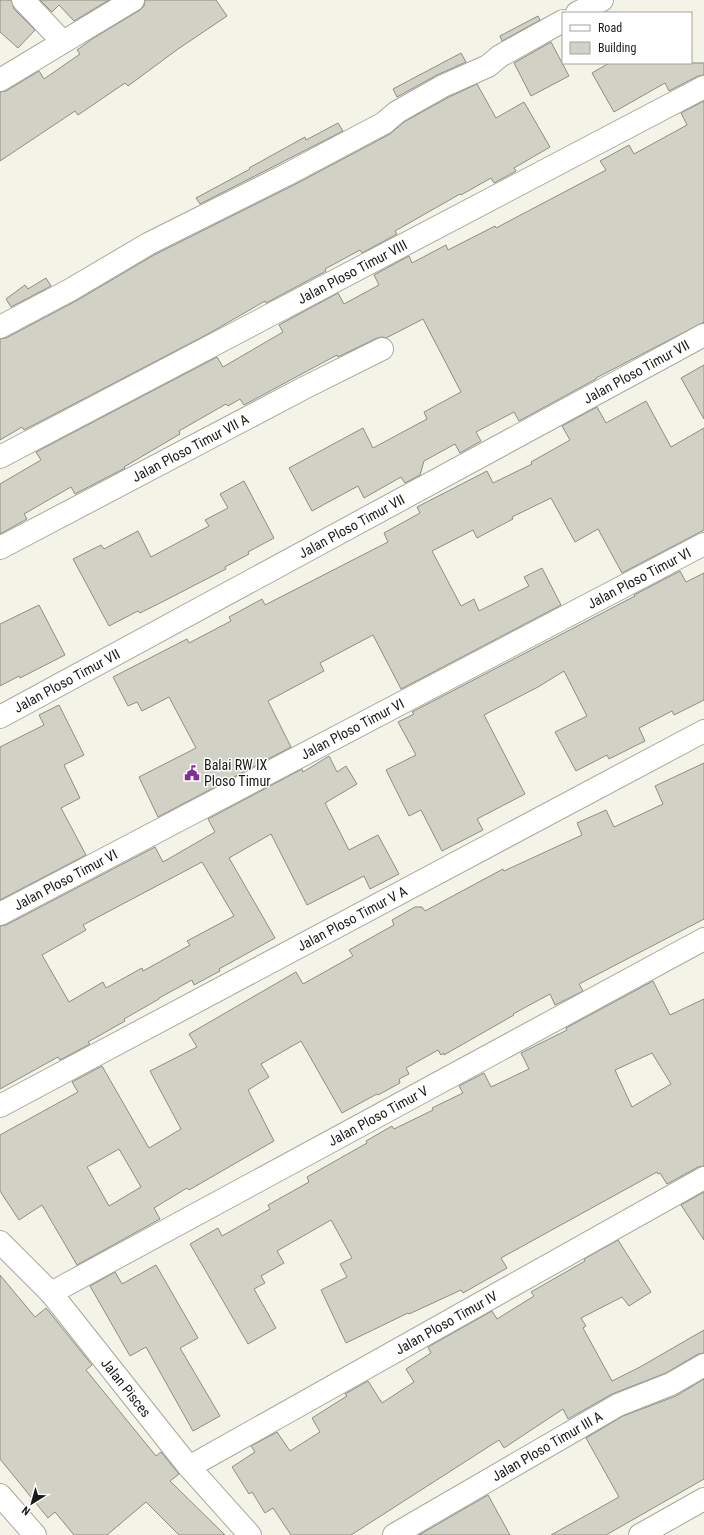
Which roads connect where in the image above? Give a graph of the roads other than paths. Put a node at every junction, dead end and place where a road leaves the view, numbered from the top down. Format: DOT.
graph roads {
  1 [pos="23,0"];
  2 [pos="133,0"];
  3 [pos="602,0"];
  4 [pos="579,12"];
  5 [pos="562,22"];
  6 [pos="63,42"];
  7 [pos="0,80"];
  8 [pos="704,87"];
  9 [pos="0,327"];
  10 [pos="704,335"];
  11 [pos="382,349"];
  12 [pos="0,457"];
  13 [pos="704,544"];
  14 [pos="0,548"];
  15 [pos="0,717"];
  16 [pos="704,730"];
  17 [pos="0,914"];
  18 [pos="704,939"];
  19 [pos="0,1106"];
  20 [pos="704,1178"];
  21 [pos="0,1242"];
  22 [pos="51,1293"];
  23 [pos="704,1365"];
  24 [pos="189,1466"];
  25 [pos="0,1495"];
  26 [pos="704,1499"];
  27 [pos="35,1535"];
  28 [pos="250,1535"];
  29 [pos="394,1535"];
  30 [pos="640,1535"];
  1 -- 6 [label="street"];
  2 -- 6 [label="street"];
  3 -- 4 [label="street"];
  5 -- 9 [label="street"];
  6 -- 7 [label="street"];
  8 -- 12 [label="street, Jalan Ploso Timur VIII"];
  10 -- 15 [label="street, Jalan Ploso Timur VII"];
  11 -- 14 [label="street, Jalan Ploso Timur VII A"];
  13 -- 17 [label="street, Jalan Ploso Timur VI"];
  16 -- 19 [label="street, Jalan Ploso Timur V A"];
  18 -- 22 [label="street, Jalan Ploso Timur V"];
  20 -- 24 [label="street, Jalan Ploso Timur IV"];
  21 -- 22 [label="street, Jalan Pisces"];
  22 -- 24 [label="street, Jalan Pisces"];
  23 -- 29 [label="street, Jalan Ploso Timur III A"];
  24 -- 28 [label="street, Jalan Pisces"];
  25 -- 27 [label="street"];
  26 -- 30 [label="street"];
}
